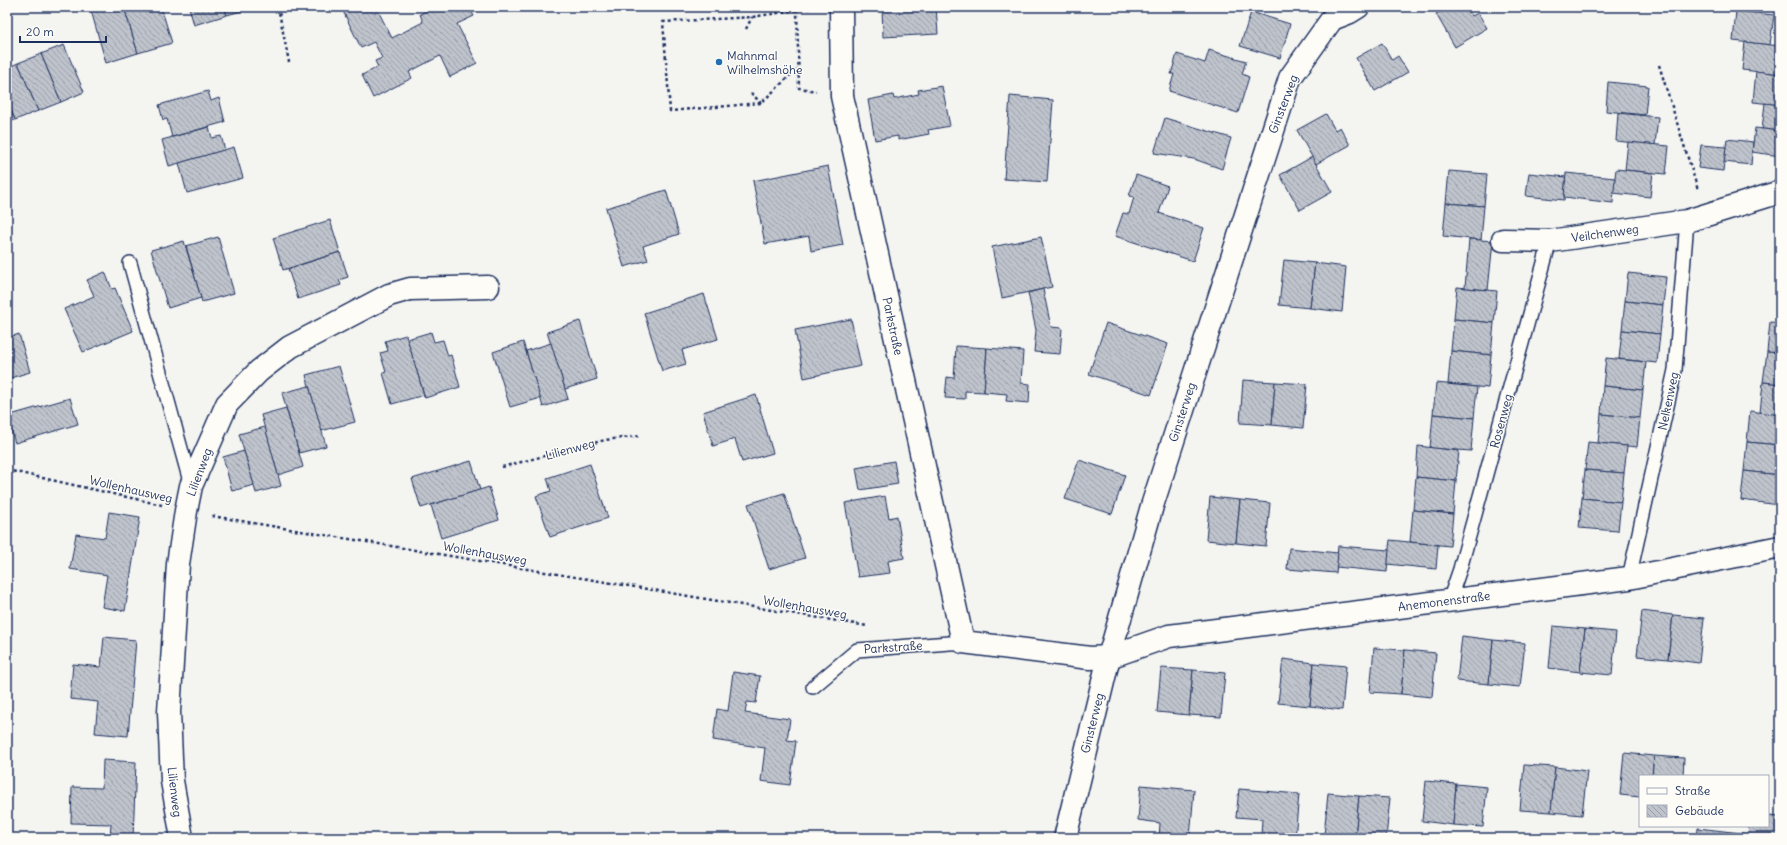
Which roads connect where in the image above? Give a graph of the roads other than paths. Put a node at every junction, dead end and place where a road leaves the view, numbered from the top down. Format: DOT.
graph roads {
  1 [pos="841,7"];
  2 [pos="1352,9"];
  3 [pos="1780,192"];
  4 [pos="1696,218"];
  5 [pos="1503,240"];
  6 [pos="1550,242"];
  7 [pos="130,263"];
  8 [pos="488,287"];
  9 [pos="191,486"];
  10 [pos="1780,547"];
  11 [pos="1630,578"];
  12 [pos="1449,601"];
  13 [pos="962,642"];
  14 [pos="1109,657"];
  15 [pos="813,687"];
  16 [pos="182,838"];
  17 [pos="1065,838"];
  1 -- 13 [label="street, Parkstraße"];
  2 -- 14 [label="street, Ginsterweg"];
  3 -- 4 [label="street, Veilchenweg"];
  4 -- 6 [label="street, Veilchenweg"];
  4 -- 11 [label="lane, Nelkenweg"];
  5 -- 6 [label="street, Veilchenweg"];
  6 -- 12 [label="lane, Rosenweg"];
  7 -- 9 [label="lane"];
  8 -- 9 [label="street, Lilienweg"];
  9 -- 16 [label="street, Lilienweg"];
  10 -- 11 [label="street, Anemonenstraße"];
  11 -- 12 [label="street, Anemonenstraße"];
  12 -- 14 [label="street, Anemonenstraße"];
  13 -- 14 [label="street, Parkstraße"];
  13 -- 15 [label="lane, Parkstraße"];
  14 -- 17 [label="street, Ginsterweg"];
}
